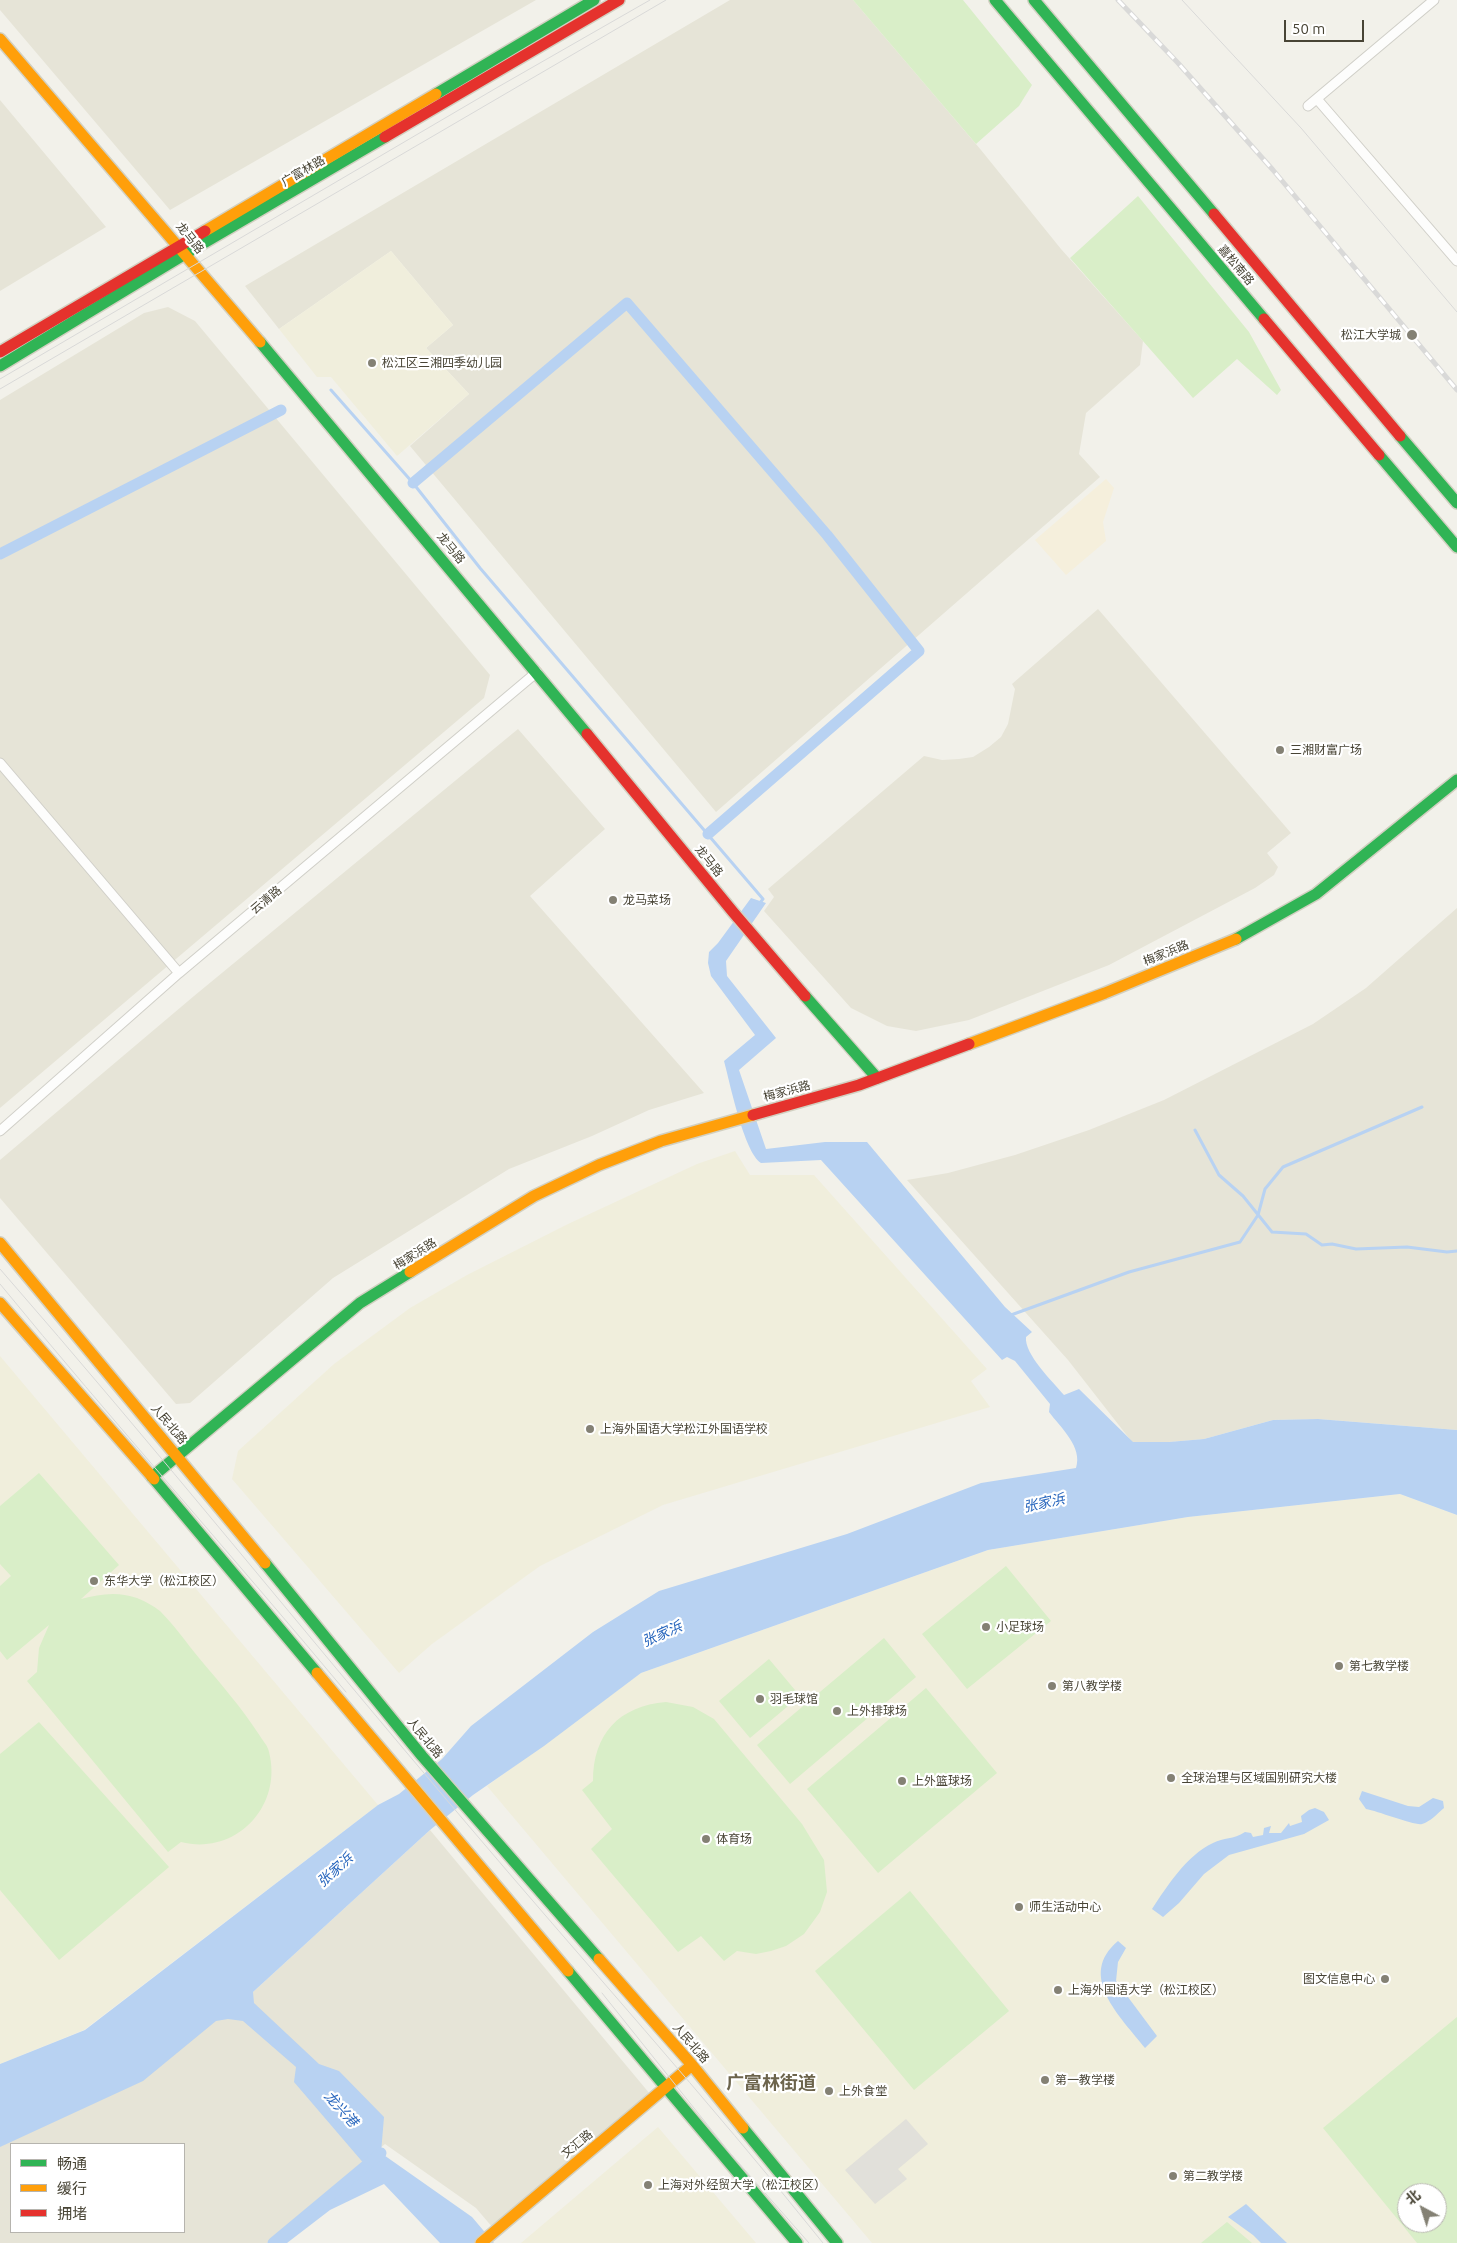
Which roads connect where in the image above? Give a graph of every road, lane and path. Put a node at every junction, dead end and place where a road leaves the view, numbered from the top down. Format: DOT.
graph roads {
  1 [pos="594,0"];
  2 [pos="620,0"];
  3 [pos="995,0"];
  4 [pos="1034,0"];
  5 [pos="1434,0"];
  6 [pos="0,39"];
  7 [pos="1318,99"];
  8 [pos="1308,106"];
  9 [pos="182,250"];
  10 [pos="1457,261"];
  11 [pos="0,352"];
  12 [pos="0,366"];
  13 [pos="1457,503"];
  14 [pos="1457,548"];
  15 [pos="537,672"];
  16 [pos="0,762"];
  17 [pos="1457,780"];
  18 [pos="179,973"];
  19 [pos="877,1078"];
  20 [pos="0,1131"];
  21 [pos="0,1243"];
  22 [pos="0,1303"];
  23 [pos="177,1455"];
  24 [pos="152,1477"];
  25 [pos="692,2065"];
  26 [pos="665,2087"];
  27 [pos="481,2243"];
  28 [pos="797,2243"];
  29 [pos="837,2243"];
  1 -- 9 [label="main road, 广富林路"];
  2 -- 9 [label="main road, 广富林路"];
  3 -- 14 [label="main road, 嘉松南路"];
  4 -- 13 [label="main road, 嘉松南路"];
  5 -- 7 [label="street"];
  6 -- 9 [label="main road, 龙马路"];
  7 -- 8 [label="street"];
  7 -- 10 [label="street"];
  9 -- 11 [label="main road, 广富林路"];
  9 -- 12 [label="main road, 广富林路"];
  9 -- 15 [label="main road, 龙马路"];
  15 -- 18 [label="street, 云清路"];
  15 -- 19 [label="main road, 龙马路"];
  16 -- 18 [label="street"];
  17 -- 19 [label="main road, 梅家浜路"];
  18 -- 20 [label="street, 云清路"];
  19 -- 23 [label="main road, 梅家浜路"];
  21 -- 23 [label="main road, 人民北路"];
  22 -- 24 [label="main road"];
  23 -- 24 [label="main road, 梅家浜路"];
  23 -- 25 [label="main road, 人民北路"];
  24 -- 26 [label="main road"];
  25 -- 26 [label="main road, 文汇路"];
  25 -- 29 [label="main road, 人民北路"];
  26 -- 27 [label="main road, 文汇路"];
  26 -- 28 [label="main road"];
}
